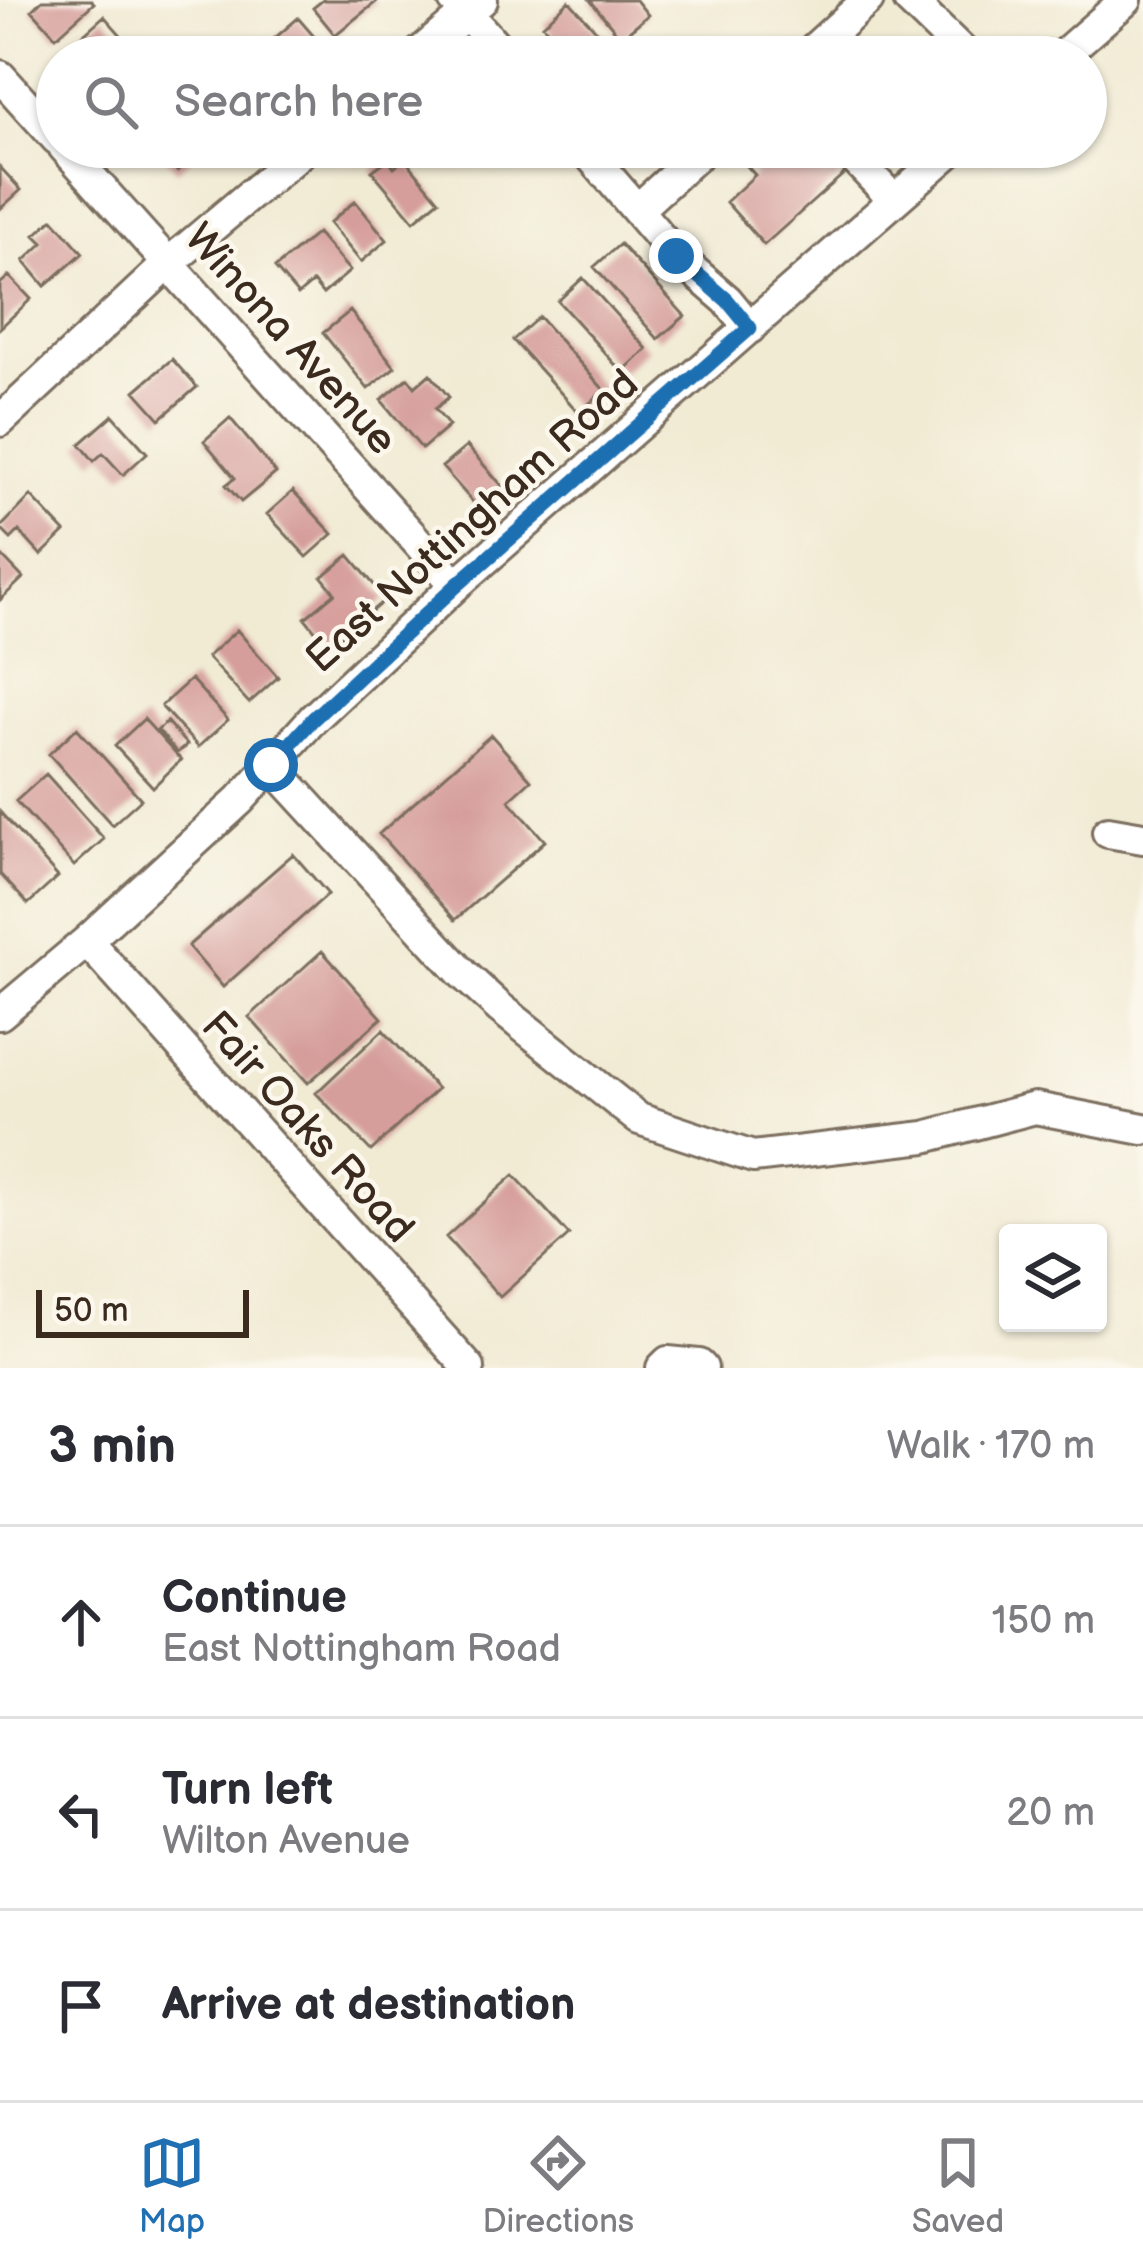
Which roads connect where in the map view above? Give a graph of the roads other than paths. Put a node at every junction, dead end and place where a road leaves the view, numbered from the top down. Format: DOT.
graph roads {
  1 [pos="868,0"];
  2 [pos="909,0"];
  3 [pos="1127,0"];
  4 [pos="468,4"];
  5 [pos="1143,20"];
  6 [pos="436,36"];
  7 [pos="491,36"];
  8 [pos="828,36"];
  9 [pos="937,36"];
  10 [pos="1085,36"];
  11 [pos="0,76"];
  12 [pos="36,116"];
  13 [pos="83,168"];
  14 [pos="282,168"];
  15 [pos="601,168"];
  16 [pos="683,168"];
  17 [pos="863,168"];
  18 [pos="931,168"];
  19 [pos="894,200"];
  20 [pos="637,210"];
  21 [pos="169,263"];
  22 [pos="750,328"];
  23 [pos="0,421"];
  24 [pos="456,586"];
  25 [pos="271,765"];
  26 [pos="1108,832"];
  27 [pos="1143,838"];
  28 [pos="87,940"];
  29 [pos="0,1014"];
  30 [pos="1143,1129"];
  31 [pos="469,1368"];
  32 [pos="662,1368"];
  33 [pos="702,1368"];
  1 -- 8 [label="street"];
  2 -- 9 [label="street"];
  3 -- 5 [label="street"];
  3 -- 10 [label="street"];
  4 -- 6 [label="street"];
  4 -- 7 [label="street"];
  11 -- 12 [label="street"];
  13 -- 21 [label="street, Winona Avenue"];
  14 -- 21 [label="street"];
  15 -- 20 [label="street"];
  16 -- 20 [label="street"];
  17 -- 19 [label="street"];
  18 -- 19 [label="street, East Nottingham Road"];
  19 -- 22 [label="street, East Nottingham Road"];
  20 -- 22 [label="street"];
  21 -- 23 [label="street"];
  21 -- 24 [label="street, Winona Avenue"];
  22 -- 24 [label="street, East Nottingham Road"];
  24 -- 25 [label="street, East Nottingham Road"];
  25 -- 28 [label="street, East Nottingham Road"];
  25 -- 30 [label="street"];
  26 -- 27 [label="street"];
  28 -- 29 [label="street, East Nottingham Road"];
  28 -- 31 [label="street, Fair Oaks Road"];
  32 -- 33 [label="street"];
}
